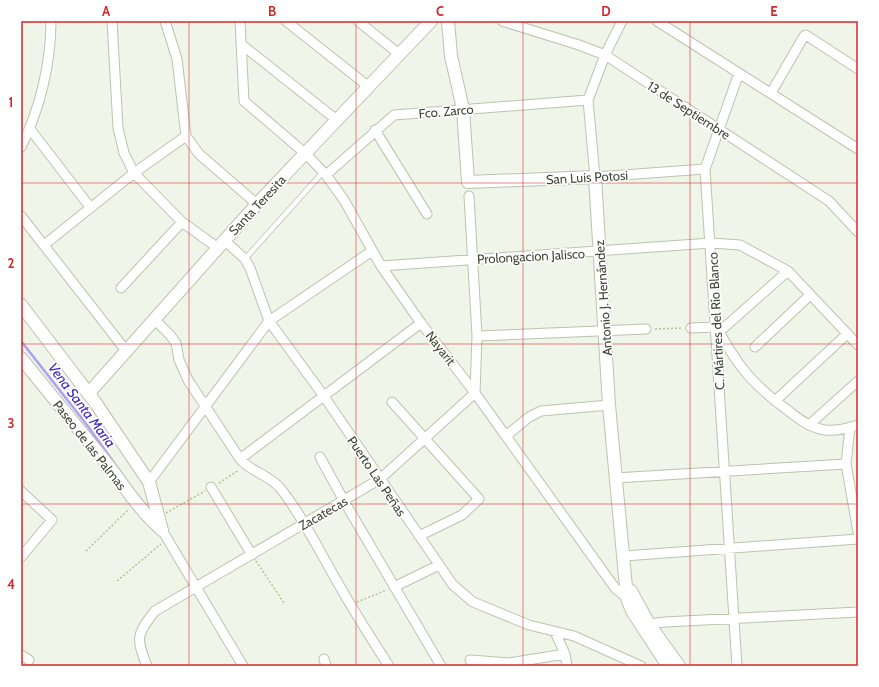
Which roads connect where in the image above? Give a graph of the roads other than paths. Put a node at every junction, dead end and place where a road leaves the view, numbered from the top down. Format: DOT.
graph roads {
  1 [pos="51,21"];
  2 [pos="112,21"];
  3 [pos="166,21"];
  4 [pos="240,21"];
  5 [pos="286,21"];
  6 [pos="358,21"];
  7 [pos="430,21"];
  8 [pos="448,21"];
  9 [pos="502,21"];
  10 [pos="622,21"];
  11 [pos="657,21"];
  12 [pos="241,44"];
  13 [pos="399,54"];
  14 [pos="606,55"];
  15 [pos="858,69"];
  16 [pos="739,73"];
  17 [pos="369,87"];
  18 [pos="771,93"];
  19 [pos="588,100"];
  20 [pos="463,109"];
  21 [pos="338,120"];
  22 [pos="30,129"];
  23 [pos="375,130"];
  24 [pos="719,130"];
  25 [pos="186,136"];
  26 [pos="21,147"];
  27 [pos="858,149"];
  28 [pos="306,154"];
  29 [pos="706,169"];
  30 [pos="134,173"];
  31 [pos="324,173"];
  32 [pos="595,177"];
  33 [pos="469,196"];
  34 [pos="257,204"];
  35 [pos="90,207"];
  36 [pos="427,214"];
  37 [pos="21,216"];
  38 [pos="182,222"];
  39 [pos="858,232"];
  40 [pos="711,242"];
  41 [pos="221,244"];
  42 [pos="44,245"];
  43 [pos="372,251"];
  44 [pos="600,252"];
  45 [pos="245,259"];
  46 [pos="474,259"];
  47 [pos="381,266"];
  48 [pos="788,270"];
  49 [pos="121,288"];
  50 [pos="810,295"];
  51 [pos="21,305"];
  52 [pos="155,320"];
  53 [pos="269,322"];
  54 [pos="421,323"];
  55 [pos="691,328"];
  56 [pos="646,329"];
  57 [pos="605,330"];
  58 [pos="718,330"];
  59 [pos="847,334"];
  60 [pos="477,336"];
  61 [pos="858,345"];
  62 [pos="755,347"];
  63 [pos="127,352"];
  64 [pos="21,358"];
  65 [pos="858,381"];
  66 [pos="475,393"];
  67 [pos="88,394"];
  68 [pos="323,396"];
  69 [pos="775,401"];
  70 [pos="392,402"];
  71 [pos="609,405"];
  72 [pos="205,406"];
  73 [pos="809,425"];
  74 [pos="854,426"];
  75 [pos="506,436"];
  76 [pos="424,439"];
  77 [pos="320,457"];
  78 [pos="243,462"];
  79 [pos="846,464"];
  80 [pos="724,472"];
  81 [pos="615,478"];
  82 [pos="380,479"];
  83 [pos="149,482"];
  84 [pos="212,488"];
  85 [pos="21,491"];
  86 [pos="344,501"];
  87 [pos="304,523"];
  88 [pos="858,532"];
  89 [pos="165,534"];
  90 [pos="419,536"];
  91 [pos="858,539"];
  92 [pos="730,547"];
  93 [pos="252,555"];
  94 [pos="624,556"];
  95 [pos="21,557"];
  96 [pos="439,565"];
  97 [pos="394,587"];
  98 [pos="197,588"];
  99 [pos="631,597"];
  100 [pos="858,612"];
  101 [pos="734,619"];
  102 [pos="649,624"];
  103 [pos="555,632"];
  104 [pos="565,654"];
  105 [pos="21,655"];
  106 [pos="29,660"];
  107 [pos="470,660"];
  108 [pos="147,666"];
  109 [pos="243,666"];
  110 [pos="389,666"];
  111 [pos="440,666"];
  112 [pos="567,666"];
  113 [pos="641,666"];
  114 [pos="668,666"];
  115 [pos="679,666"];
  116 [pos="737,666"];
  1 -- 22 [label="street"];
  2 -- 30 [label="street, Puerto Las Peñas"];
  3 -- 25 [label="street"];
  4 -- 12 [label="street"];
  5 -- 17 [label="street"];
  6 -- 13 [label="street"];
  7 -- 13 [label="street, Santa Teresita"];
  8 -- 20 [label="street"];
  9 -- 14 [label="street, 13 de Septiembre"];
  10 -- 14 [label="street, Antonio J. Hernández"];
  11 -- 16 [label="street"];
  12 -- 21 [label="street"];
  12 -- 28 [label="street, Nayarit"];
  13 -- 17 [label="street, Santa Teresita"];
  14 -- 19 [label="street, Antonio J. Hernández"];
  14 -- 24 [label="street, 13 de Septiembre"];
  15 -- 18 [label="street"];
  16 -- 18 [label="street"];
  16 -- 24 [label="street"];
  17 -- 21 [label="street, Santa Teresita"];
  18 -- 27 [label="street"];
  19 -- 20 [label="street, Fco. Zarco"];
  19 -- 32 [label="street, Antonio J. Hernández"];
  20 -- 23 [label="street, Fco. Zarco"];
  20 -- 32 [label="street, San Luis Potosi"];
  21 -- 28 [label="street, Santa Teresita"];
  22 -- 26 [label="street"];
  22 -- 35 [label="street"];
  23 -- 31 [label="street, Fco. Zarco"];
  23 -- 36 [label="street"];
  24 -- 29 [label="street"];
  24 -- 39 [label="street, 13 de Septiembre"];
  25 -- 30 [label="street"];
  25 -- 34 [label="street"];
  28 -- 31 [label="street, Nayarit"];
  28 -- 34 [label="street, Santa Teresita"];
  29 -- 32 [label="street, San Luis Potosi"];
  29 -- 40 [label="street, C. Mártires del Río Blanco"];
  30 -- 35 [label="street"];
  30 -- 38 [label="street, Puerto Las Peñas"];
  31 -- 43 [label="street, Nayarit"];
  31 -- 45 [label="lane"];
  32 -- 44 [label="street, Antonio J. Hernández"];
  33 -- 46 [label="street"];
  34 -- 41 [label="street, Santa Teresita"];
  35 -- 42 [label="street"];
  37 -- 42 [label="street"];
  38 -- 41 [label="street, Puerto Las Peñas"];
  38 -- 49 [label="street"];
  40 -- 44 [label="street, Prolongacion Jalisco"];
  40 -- 48 [label="street, Prolongacion Jalisco"];
  40 -- 58 [label="street, C. Mártires del Río Blanco"];
  41 -- 45 [label="street, Puerto Las Peñas"];
  41 -- 52 [label="street, Santa Teresita"];
  42 -- 63 [label="street"];
  43 -- 47 [label="street, Nayarit"];
  43 -- 53 [label="street"];
  44 -- 46 [label="street, Prolongacion Jalisco"];
  44 -- 57 [label="street, Antonio J. Hernández"];
  45 -- 53 [label="street, Puerto Las Peñas"];
  46 -- 47 [label="street, Prolongacion Jalisco"];
  46 -- 60 [label="street"];
  47 -- 54 [label="street, Nayarit"];
  48 -- 50 [label="street, Prolongacion Jalisco"];
  48 -- 58 [label="street"];
  50 -- 59 [label="street, Prolongacion Jalisco"];
  50 -- 62 [label="street"];
  51 -- 67 [label="street, Paseo de las Palmas"];
  52 -- 63 [label="street, Santa Teresita"];
  52 -- 72 [label="street"];
  53 -- 68 [label="street, Puerto Las Peñas"];
  53 -- 72 [label="street"];
  54 -- 66 [label="street, Nayarit"];
  54 -- 68 [label="street"];
  55 -- 58 [label="street"];
  56 -- 57 [label="street"];
  57 -- 60 [label="street"];
  57 -- 71 [label="street, Antonio J. Hernández"];
  58 -- 69 [label="street"];
  58 -- 80 [label="street, C. Mártires del Río Blanco"];
  59 -- 61 [label="street, Prolongacion Jalisco"];
  59 -- 69 [label="street"];
  60 -- 66 [label="street"];
  63 -- 67 [label="street, Santa Teresita"];
  64 -- 89 [label="street, Paseo de las Palmas"];
  65 -- 73 [label="street"];
  66 -- 75 [label="street, Nayarit"];
  66 -- 76 [label="street, Zacatecas"];
  67 -- 83 [label="street, Paseo de las Palmas"];
  68 -- 78 [label="street"];
  68 -- 82 [label="street, Puerto Las Peñas"];
  69 -- 73 [label="street"];
  70 -- 76 [label="street"];
  71 -- 75 [label="street"];
  71 -- 81 [label="street, Antonio J. Hernández"];
  72 -- 78 [label="street"];
  72 -- 83 [label="street"];
  73 -- 74 [label="street"];
  74 -- 79 [label="street"];
  75 -- 99 [label="street, Nayarit"];
  76 -- 82 [label="street, Zacatecas"];
  76 -- 90 [label="street"];
  77 -- 86 [label="street"];
  78 -- 87 [label="street"];
  79 -- 80 [label="street"];
  79 -- 88 [label="street"];
  80 -- 81 [label="street"];
  80 -- 92 [label="street, C. Mártires del Río Blanco"];
  81 -- 94 [label="street, Antonio J. Hernández"];
  82 -- 86 [label="street, Zacatecas"];
  82 -- 90 [label="street, Puerto Las Peñas"];
  83 -- 89 [label="street, Paseo de las Palmas"];
  84 -- 93 [label="street"];
  85 -- 95 [label="street"];
  86 -- 87 [label="street, Zacatecas"];
  86 -- 97 [label="street"];
  87 -- 93 [label="street, Zacatecas"];
  87 -- 110 [label="street"];
  89 -- 98 [label="street, Paseo de las Palmas"];
  90 -- 96 [label="street, Puerto Las Peñas"];
  91 -- 92 [label="street"];
  92 -- 94 [label="street"];
  92 -- 101 [label="street, C. Mártires del Río Blanco"];
  93 -- 98 [label="street, Zacatecas"];
  94 -- 99 [label="street, Antonio J. Hernández"];
  96 -- 97 [label="street"];
  96 -- 103 [label="street, Puerto Las Peñas"];
  97 -- 111 [label="street"];
  98 -- 108 [label="street, Zacatecas"];
  98 -- 109 [label="street, Paseo de las Palmas"];
  99 -- 102 [label="street"];
  99 -- 114 [label="street"];
  100 -- 101 [label="street"];
  101 -- 102 [label="street"];
  101 -- 116 [label="street, C. Mártires del Río Blanco"];
  102 -- 115 [label="street"];
  103 -- 104 [label="street"];
  103 -- 113 [label="street, Puerto Las Peñas"];
  104 -- 107 [label="street"];
  104 -- 112 [label="street"];
  105 -- 106 [label="street"];
}
